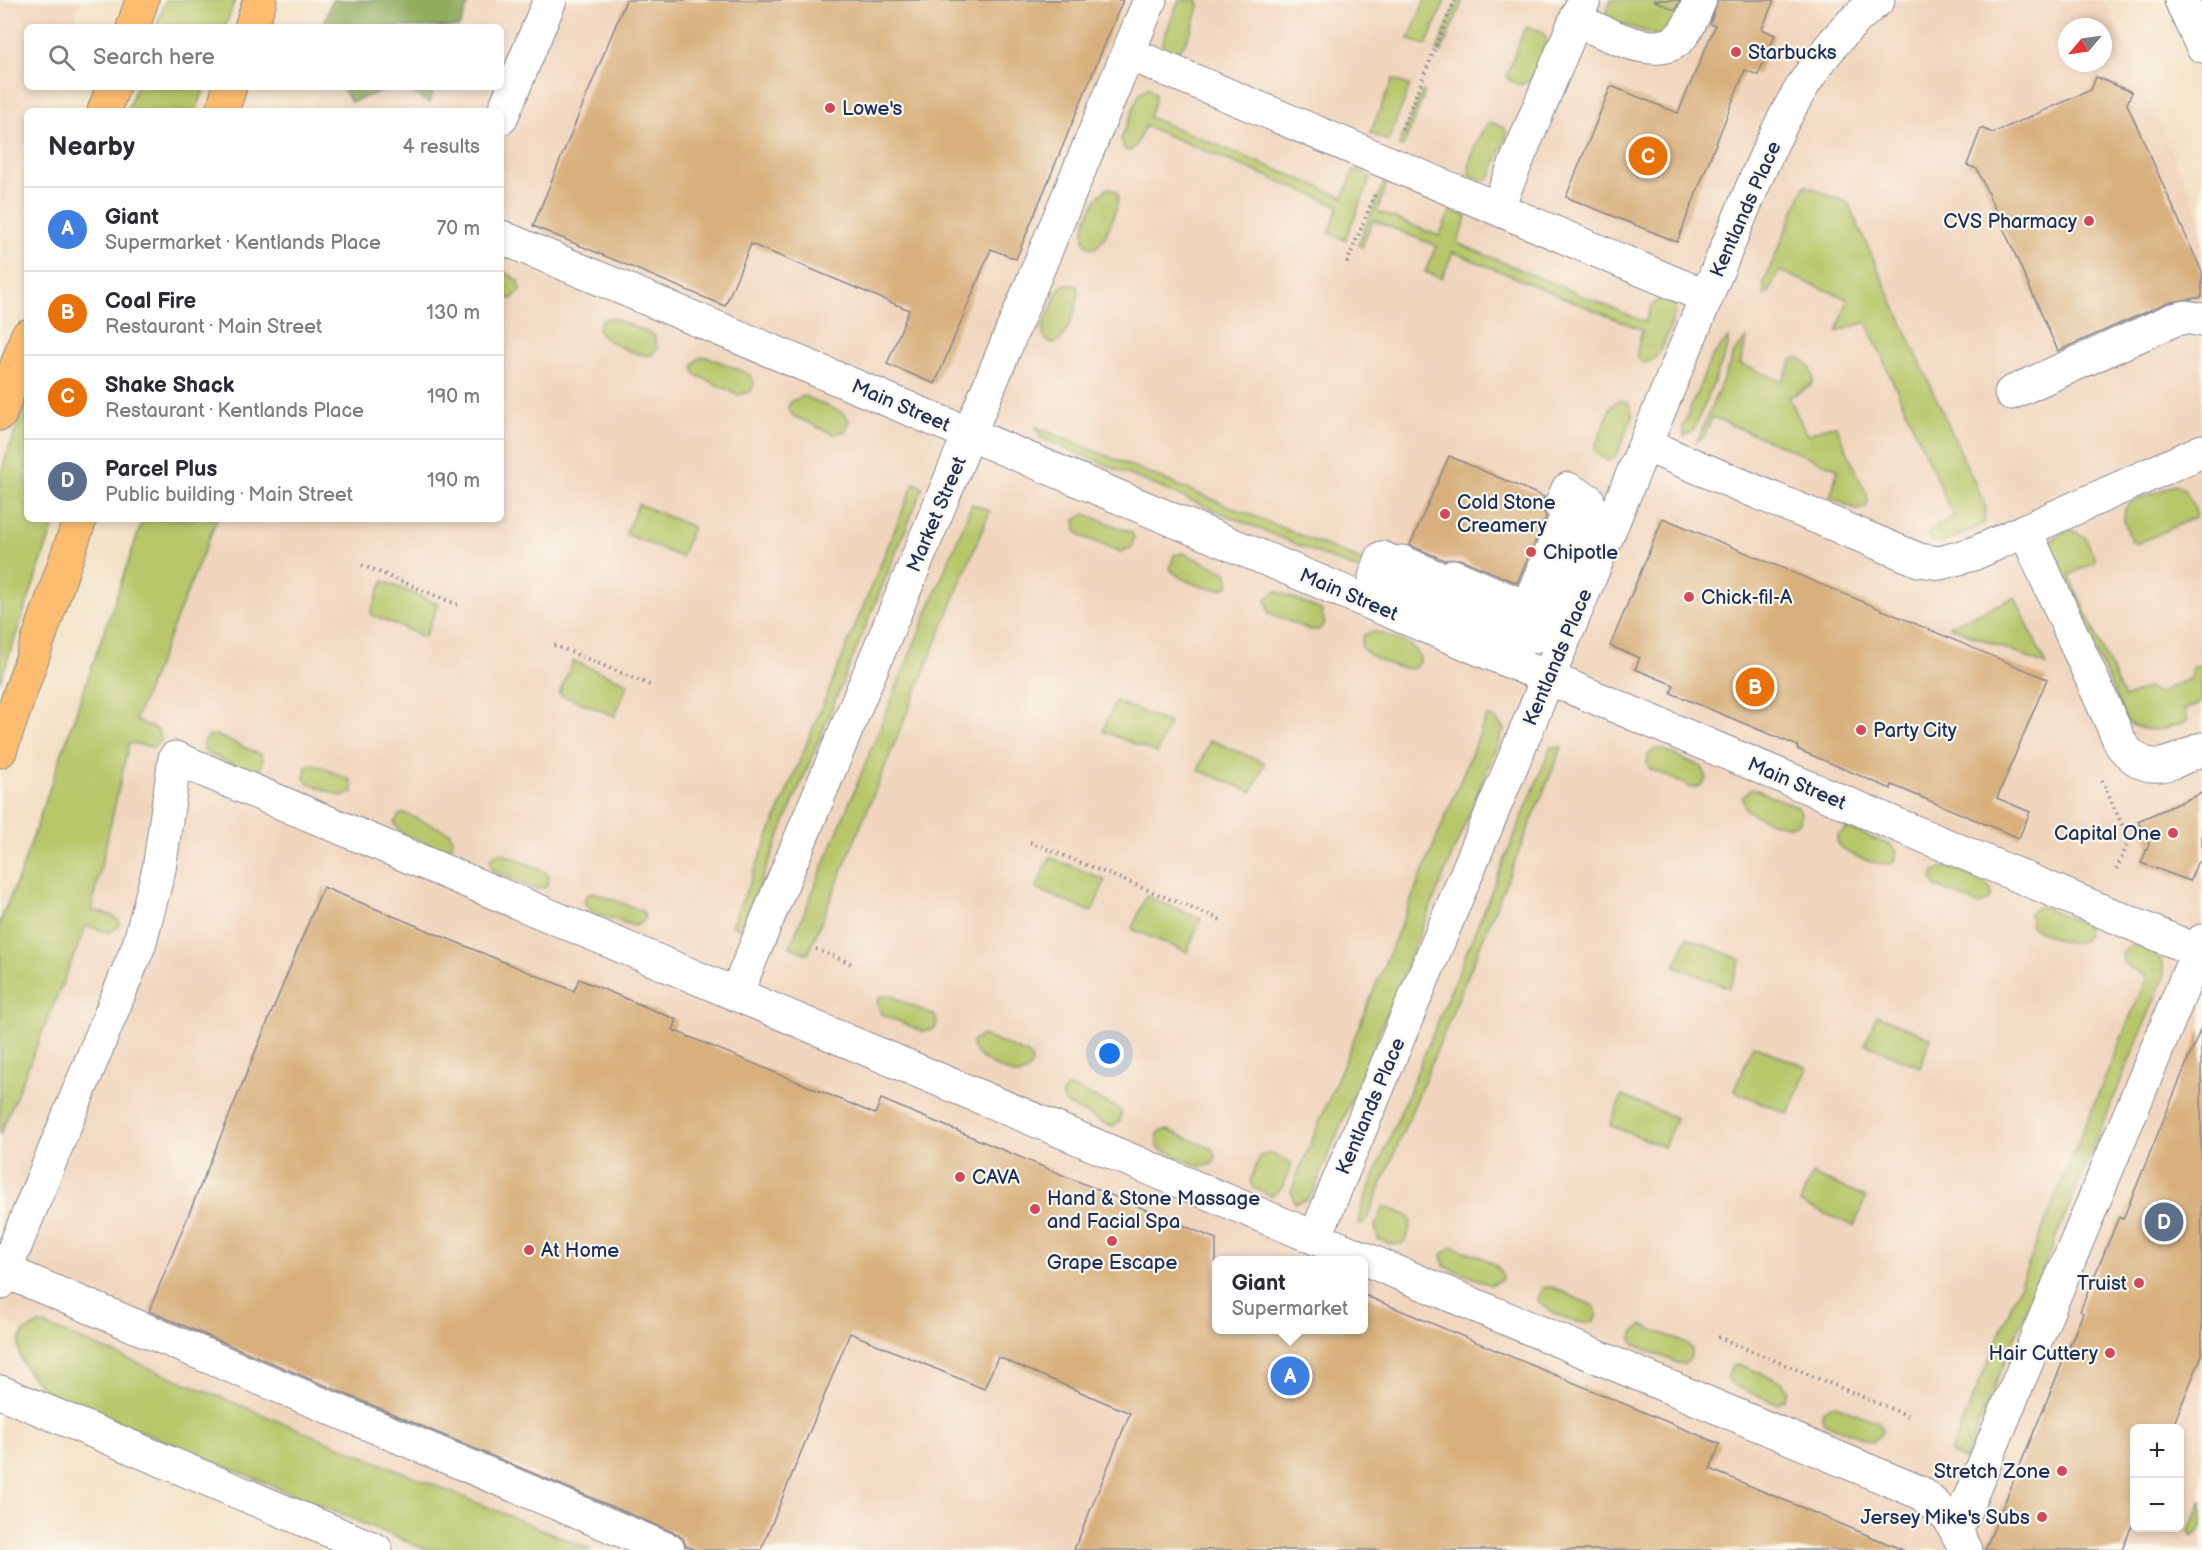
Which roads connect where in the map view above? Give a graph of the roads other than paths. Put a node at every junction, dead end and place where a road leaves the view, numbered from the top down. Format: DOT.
graph roads {
  1 [pos="142,0"];
  2 [pos="260,0"];
  3 [pos="550,0"];
  4 [pos="1150,0"];
  5 [pos="1700,0"];
  6 [pos="1878,0"];
  7 [pos="2181,0"];
  8 [pos="1580,10"];
  9 [pos="134,24"];
  10 [pos="252,24"];
  11 [pos="2202,46"];
  12 [pos="1128,53"];
  13 [pos="111,90"];
  14 [pos="229,90"];
  15 [pos="105,108"];
  16 [pos="223,108"];
  17 [pos="504,111"];
  18 [pos="1497,208"];
  19 [pos="504,238"];
  20 [pos="1707,297"];
  21 [pos="2202,320"];
  22 [pos="24,345"];
  23 [pos="2011,393"];
  24 [pos="0,414"];
  25 [pos="969,434"];
  26 [pos="1645,445"];
  27 [pos="2202,451"];
  28 [pos="1561,505"];
  29 [pos="79,522"];
  30 [pos="2025,530"];
  31 [pos="1548,678"];
  32 [pos="2202,749"];
  33 [pos="0,751"];
  34 [pos="2201,948"];
  35 [pos="736,994"];
  36 [pos="1315,1238"];
  37 [pos="1358,1256"];
  38 [pos="1368,1260"];
  39 [pos="2,1277"];
  40 [pos="0,1392"];
  41 [pos="1962,1540"];
  42 [pos="376,1550"];
  43 [pos="668,1550"];
  1 -- 9 [label="main road"];
  2 -- 10 [label="main road"];
  3 -- 17 [label="street"];
  4 -- 12 [label="street, Market Street"];
  5 -- 8 [label="street"];
  6 -- 20 [label="street, Kentlands Place"];
  7 -- 11 [label="street"];
  8 -- 18 [label="street"];
  12 -- 18 [label="street"];
  12 -- 25 [label="street, Market Street"];
  13 -- 15 [label="main road"];
  14 -- 16 [label="main road"];
  18 -- 20 [label="street"];
  19 -- 25 [label="street, Main Street"];
  20 -- 26 [label="street, Kentlands Place"];
  21 -- 23 [label="street"];
  22 -- 24 [label="main road"];
  25 -- 31 [label="street, Main Street"];
  25 -- 35 [label="street, Market Street"];
  26 -- 30 [label="street"];
  26 -- 31 [label="street, Kentlands Place"];
  27 -- 30 [label="street"];
  28 -- 28 [label="street"];
  29 -- 33 [label="main road"];
  30 -- 32 [label="street"];
  31 -- 34 [label="street, Main Street"];
  31 -- 36 [label="street, Kentlands Place"];
  34 -- 41 [label="street"];
  35 -- 36 [label="street"];
  35 -- 39 [label="street"];
  36 -- 37 [label="street"];
  38 -- 41 [label="street"];
  39 -- 43 [label="street"];
  40 -- 42 [label="street"];
}
